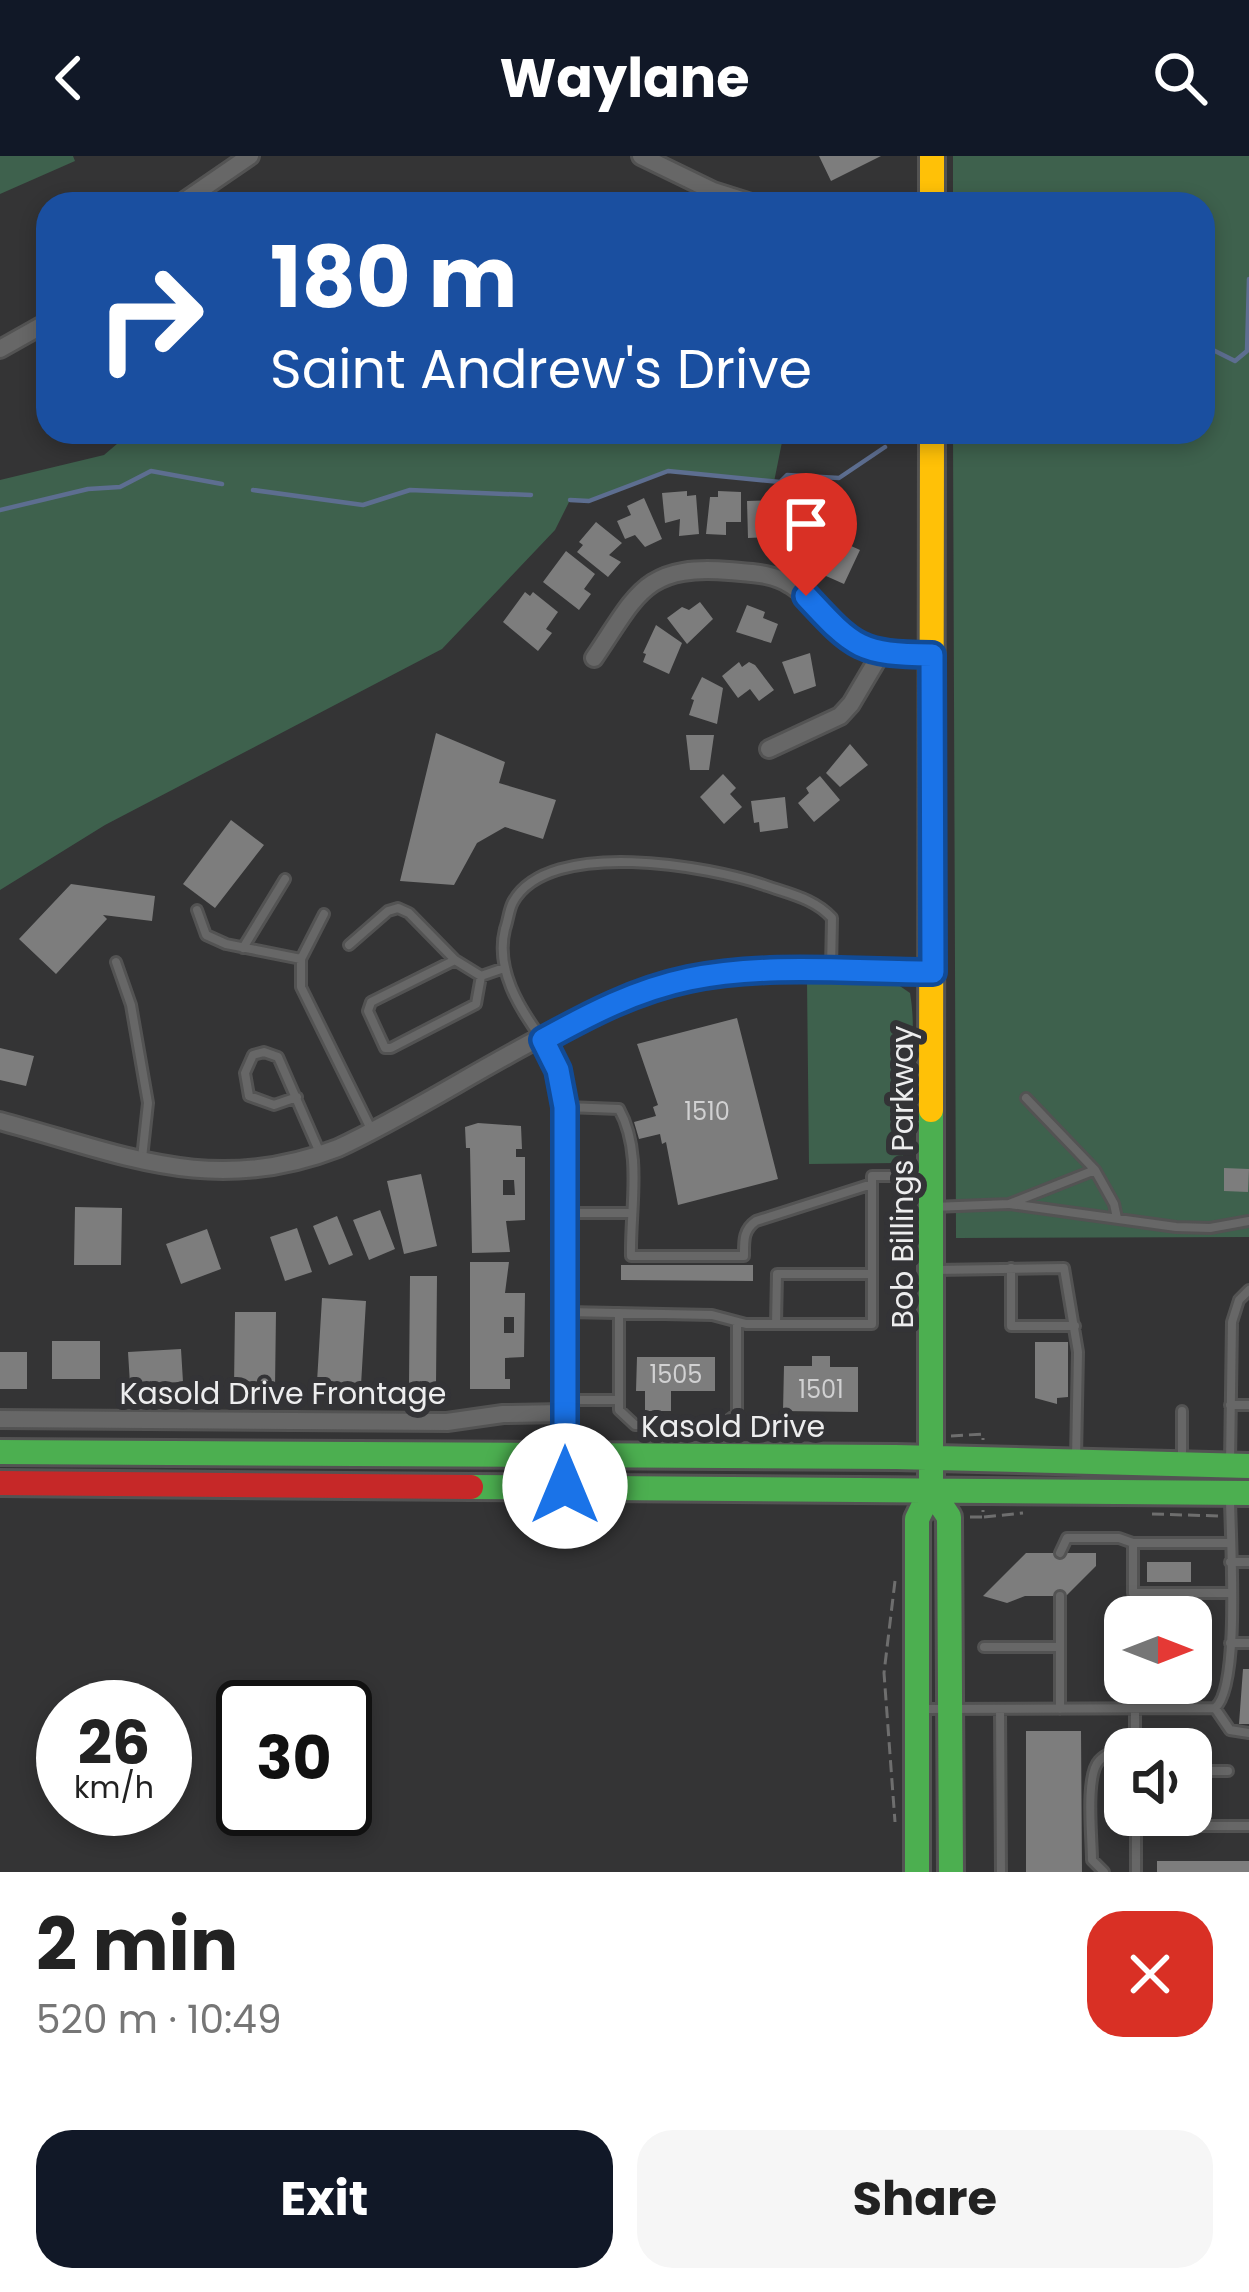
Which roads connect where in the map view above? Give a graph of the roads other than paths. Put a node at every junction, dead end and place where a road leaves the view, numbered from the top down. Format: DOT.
graph roads {
  1 [pos="250,156"];
  2 [pos="641,156"];
  3 [pos="932,156"];
  4 [pos="198,192"];
  5 [pos="716,192"];
  6 [pos="932,192"];
  7 [pos="36,329"];
  8 [pos="0,349"];
  9 [pos="932,444"];
  10 [pos="880,655"];
  11 [pos="932,655"];
  12 [pos="594,658"];
  13 [pos="769,749"];
  14 [pos="285,879"];
  15 [pos="197,910"];
  16 [pos="324,914"];
  17 [pos="349,945"];
  18 [pos="243,948"];
  19 [pos="301,959"];
  20 [pos="455,960"];
  21 [pos="116,962"];
  22 [pos="504,968"];
  23 [pos="831,972"];
  24 [pos="933,972"];
  25 [pos="481,976"];
  26 [pos="543,1040"];
  27 [pos="297,1097"];
  28 [pos="1026,1098"];
  29 [pos="565,1107"];
  30 [pos="0,1121"];
  31 [pos="372,1130"];
  32 [pos="321,1154"];
  33 [pos="141,1160"];
  34 [pos="1095,1170"];
  35 [pos="933,1175"];
  36 [pos="872,1184"];
  37 [pos="1009,1204"];
  38 [pos="933,1207"];
  39 [pos="565,1213"];
  40 [pos="630,1213"];
  41 [pos="1117,1218"];
  42 [pos="1249,1222"];
  43 [pos="1011,1268"];
  44 [pos="932,1270"];
  45 [pos="872,1274"];
  46 [pos="1249,1290"];
  47 [pos="565,1312"];
  48 [pos="620,1313"];
  49 [pos="737,1322"];
  50 [pos="776,1324"];
  51 [pos="1075,1326"];
  52 [pos="620,1400"];
  53 [pos="1230,1405"];
  54 [pos="1249,1405"];
  55 [pos="565,1407"];
  56 [pos="1183,1411"];
  57 [pos="0,1419"];
  58 [pos="0,1452"];
  59 [pos="565,1456"];
  60 [pos="931,1458"];
  61 [pos="1076,1460"];
  62 [pos="1182,1462"];
  63 [pos="1240,1465"];
  64 [pos="0,1483"];
  65 [pos="565,1486"];
  66 [pos="931,1490"];
  67 [pos="1240,1493"];
  68 [pos="1132,1543"];
  69 [pos="1230,1543"];
  70 [pos="1060,1553"];
  71 [pos="1230,1562"];
  72 [pos="1249,1562"];
  73 [pos="1230,1593"];
  74 [pos="1060,1596"];
  75 [pos="1230,1643"];
  76 [pos="1249,1643"];
  77 [pos="984,1647"];
  78 [pos="1060,1647"];
  79 [pos="1135,1708"];
  80 [pos="1215,1708"];
  81 [pos="917,1709"];
  82 [pos="950,1709"];
  83 [pos="1000,1709"];
  84 [pos="1060,1709"];
  85 [pos="1135,1728"];
  86 [pos="1249,1732"];
  87 [pos="1104,1758"];
  88 [pos="1212,1771"];
  89 [pos="1228,1771"];
  90 [pos="1212,1826"];
  91 [pos="1249,1826"];
  92 [pos="1136,1836"];
  93 [pos="917,1872"];
  94 [pos="951,1872"];
  95 [pos="1001,1872"];
  96 [pos="1104,1872"];
  97 [pos="1136,1872"];
  1 -- 4 [label="street"];
  2 -- 5 [label="street"];
  3 -- 6 [label="main road"];
  7 -- 8 [label="street"];
  9 -- 11 [label="main road, Bob Billings Parkway"];
  10 -- 11 [label="street"];
  10 -- 12 [label="street"];
  10 -- 13 [label="street"];
  11 -- 24 [label="main road, Bob Billings Parkway"];
  14 -- 18 [label="lane"];
  15 -- 18 [label="lane"];
  16 -- 19 [label="lane"];
  17 -- 20 [label="lane"];
  18 -- 19 [label="lane"];
  19 -- 31 [label="lane"];
  20 -- 25 [label="lane"];
  20 -- 25 [label="lane"];
  21 -- 33 [label="lane"];
  22 -- 23 [label="lane"];
  22 -- 25 [label="lane"];
  22 -- 26 [label="lane"];
  23 -- 24 [label="street"];
  23 -- 26 [label="street"];
  24 -- 35 [label="main road, Bob Billings Parkway"];
  26 -- 29 [label="street"];
  26 -- 31 [label="street"];
  27 -- 27 [label="lane"];
  27 -- 32 [label="lane"];
  28 -- 34 [label="lane"];
  29 -- 39 [label="street"];
  29 -- 40 [label="lane"];
  30 -- 33 [label="street"];
  31 -- 32 [label="street"];
  32 -- 33 [label="street"];
  34 -- 37 [label="lane"];
  34 -- 41 [label="lane"];
  35 -- 36 [label="lane"];
  35 -- 38 [label="main road, Bob Billings Parkway"];
  36 -- 40 [label="lane"];
  36 -- 45 [label="lane"];
  37 -- 38 [label="lane"];
  37 -- 41 [label="lane"];
  38 -- 44 [label="main road, Bob Billings Parkway"];
  39 -- 40 [label="lane"];
  39 -- 47 [label="street"];
  41 -- 42 [label="lane"];
  43 -- 44 [label="lane"];
  43 -- 51 [label="lane"];
  43 -- 51 [label="lane"];
  44 -- 60 [label="main road, Bob Billings Parkway"];
  45 -- 50 [label="lane"];
  45 -- 50 [label="lane"];
  46 -- 53 [label="lane"];
  47 -- 48 [label="lane"];
  47 -- 55 [label="street"];
  48 -- 49 [label="lane"];
  48 -- 52 [label="lane"];
  49 -- 50 [label="lane"];
  49 -- 52 [label="lane"];
  51 -- 61 [label="lane"];
  52 -- 55 [label="lane"];
  53 -- 54 [label="lane"];
  53 -- 63 [label="lane"];
  55 -- 57 [label="street, Kasold Drive Frontage"];
  55 -- 59 [label="street"];
  56 -- 62 [label="lane"];
  58 -- 59 [label="main road, Kasold Drive"];
  59 -- 60 [label="main road, Kasold Drive"];
  59 -- 65 [label="street"];
  60 -- 61 [label="main road, Kasold Drive"];
  60 -- 66 [label="main road, Bob Billings Parkway"];
  61 -- 62 [label="main road, Kasold Drive"];
  62 -- 63 [label="main road, Kasold Drive"];
  63 -- 67 [label="lane"];
  64 -- 65 [label="main road, Kasold Drive"];
  65 -- 66 [label="main road, Kasold Drive"];
  66 -- 67 [label="main road, Kasold Drive"];
  66 -- 81 [label="main road, Bob Billings Parkway"];
  66 -- 82 [label="main road, Bob Billings Parkway"];
  67 -- 69 [label="lane"];
  68 -- 69 [label="lane"];
  68 -- 70 [label="lane"];
  68 -- 73 [label="lane"];
  69 -- 71 [label="lane"];
  71 -- 72 [label="lane"];
  71 -- 73 [label="lane"];
  73 -- 75 [label="lane"];
  74 -- 78 [label="lane"];
  75 -- 76 [label="lane"];
  75 -- 80 [label="lane"];
  77 -- 78 [label="lane"];
  78 -- 84 [label="lane"];
  79 -- 80 [label="lane"];
  79 -- 84 [label="lane"];
  79 -- 85 [label="lane"];
  80 -- 86 [label="lane"];
  81 -- 82 [label="lane"];
  81 -- 93 [label="main road, Bob Billings Parkway"];
  82 -- 83 [label="lane"];
  82 -- 94 [label="main road, Bob Billings Parkway"];
  83 -- 84 [label="lane"];
  83 -- 95 [label="lane"];
  87 -- 96 [label="lane"];
  88 -- 89 [label="lane"];
  90 -- 91 [label="lane"];
  92 -- 97 [label="lane"];
}
